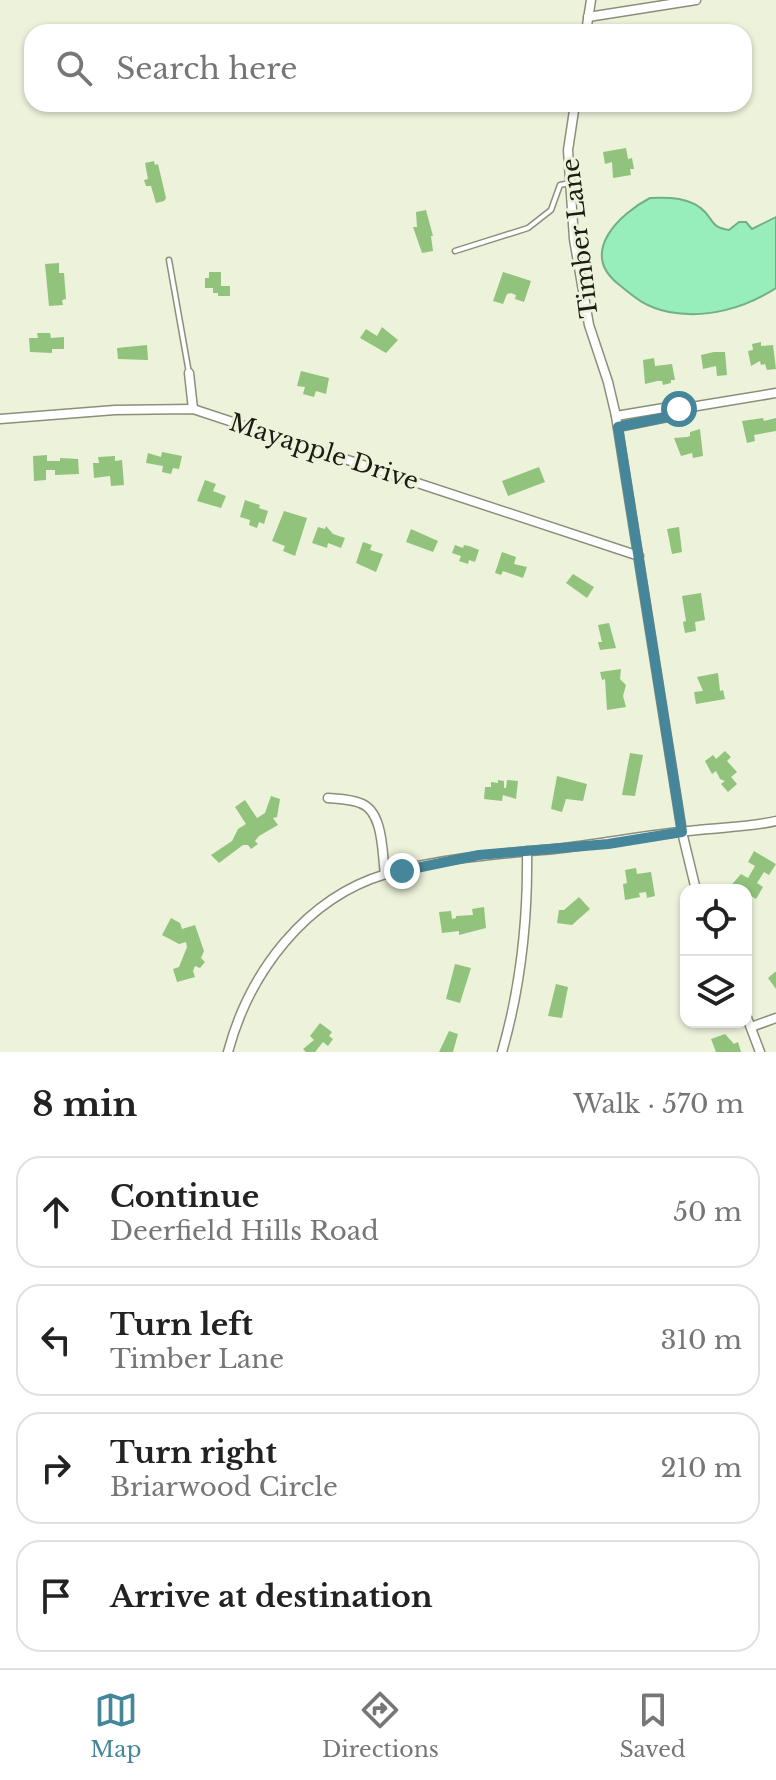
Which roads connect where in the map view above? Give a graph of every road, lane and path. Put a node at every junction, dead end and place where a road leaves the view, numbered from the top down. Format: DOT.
graph roads {
  1 [pos="591,0"];
  2 [pos="696,0"];
  3 [pos="588,17"];
  4 [pos="587,24"];
  5 [pos="574,112"];
  6 [pos="570,183"];
  7 [pos="455,251"];
  8 [pos="169,260"];
  9 [pos="189,373"];
  10 [pos="776,393"];
  11 [pos="193,409"];
  12 [pos="679,409"];
  13 [pos="616,416"];
  14 [pos="0,419"];
  15 [pos="618,427"];
  16 [pos="639,556"];
  17 [pos="328,798"];
  18 [pos="776,821"];
  19 [pos="682,832"];
  20 [pos="527,851"];
  21 [pos="385,874"];
  22 [pos="695,884"];
  23 [pos="776,1018"];
  24 [pos="752,1027"];
  25 [pos="751,1028"];
  26 [pos="228,1052"];
  27 [pos="502,1052"];
  28 [pos="760,1052"];
  1 -- 3 [label="street"];
  2 -- 3 [label="street"];
  3 -- 4 [label="street"];
  5 -- 6 [label="street, Timber Lane"];
  6 -- 7 [label="lane"];
  6 -- 13 [label="street, Timber Lane"];
  8 -- 9 [label="lane"];
  9 -- 11 [label="street"];
  10 -- 12 [label="street"];
  11 -- 14 [label="street, Mayapple Drive"];
  11 -- 16 [label="street, Mayapple Drive"];
  12 -- 13 [label="street"];
  12 -- 15 [label="street"];
  13 -- 15 [label="street, Timber Lane"];
  15 -- 16 [label="street, Timber Lane"];
  16 -- 19 [label="street, Timber Lane"];
  17 -- 21 [label="street"];
  18 -- 19 [label="street"];
  19 -- 20 [label="street"];
  19 -- 22 [label="street, Timber Lane"];
  20 -- 21 [label="street"];
  20 -- 27 [label="street"];
  21 -- 26 [label="street"];
  23 -- 24 [label="street"];
  25 -- 28 [label="street"];
}
